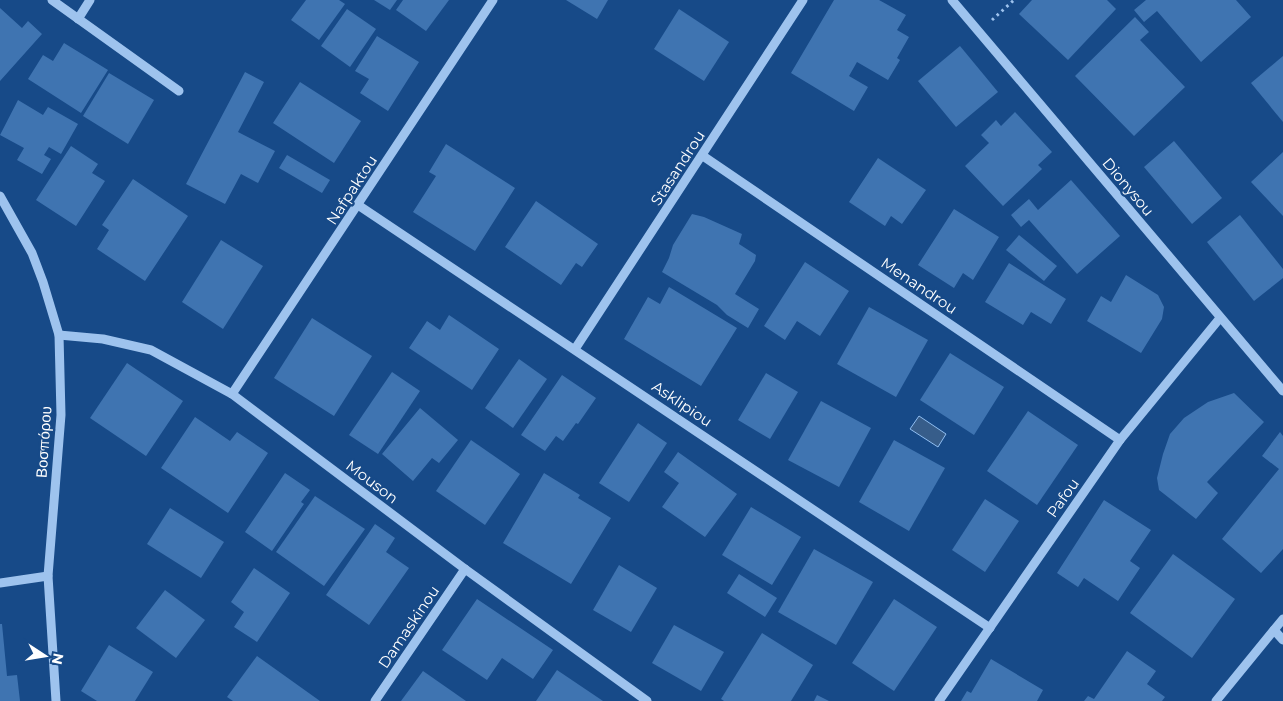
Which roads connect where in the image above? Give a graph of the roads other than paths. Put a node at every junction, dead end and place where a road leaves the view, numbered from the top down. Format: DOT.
graph roads {
  1 [pos="52,0"];
  2 [pos="90,0"];
  3 [pos="493,0"];
  4 [pos="803,0"];
  5 [pos="952,0"];
  6 [pos="78,19"];
  7 [pos="180,91"];
  8 [pos="703,156"];
  9 [pos="0,196"];
  10 [pos="358,205"];
  11 [pos="1220,318"];
  12 [pos="59,335"];
  13 [pos="575,349"];
  14 [pos="1283,391"];
  15 [pos="232,394"];
  16 [pos="1120,440"];
  17 [pos="465,569"];
  18 [pos="48,576"];
  19 [pos="0,583"];
  20 [pos="1283,619"];
  21 [pos="990,628"];
  22 [pos="1274,630"];
  23 [pos="1283,640"];
  24 [pos="56,701"];
  25 [pos="375,701"];
  26 [pos="646,701"];
  27 [pos="939,701"];
  28 [pos="1216,701"];
  1 -- 6 [label="street"];
  2 -- 6 [label="street"];
  3 -- 10 [label="street, Nafpaktou"];
  4 -- 8 [label="street, Stasandrou"];
  5 -- 11 [label="street, Dionysou"];
  6 -- 7 [label="street"];
  8 -- 13 [label="street, Stasandrou"];
  8 -- 16 [label="street, Menandrou"];
  9 -- 12 [label="street, Βοσπόρου"];
  10 -- 13 [label="street, Asklipiou"];
  10 -- 15 [label="street, Nafpaktou"];
  11 -- 14 [label="street, Dionysou"];
  11 -- 16 [label="street, Pafou"];
  12 -- 15 [label="street, Mouson"];
  12 -- 18 [label="street, Βοσπόρου"];
  13 -- 21 [label="street, Asklipiou"];
  15 -- 17 [label="street, Mouson"];
  16 -- 21 [label="street, Pafou"];
  17 -- 25 [label="street, Damaskinou"];
  17 -- 26 [label="street, Mouson"];
  18 -- 19 [label="street"];
  18 -- 24 [label="street, Βοσπόρου"];
  20 -- 22 [label="street"];
  21 -- 27 [label="street, Pafou"];
  22 -- 23 [label="street"];
  22 -- 28 [label="street"];
}
